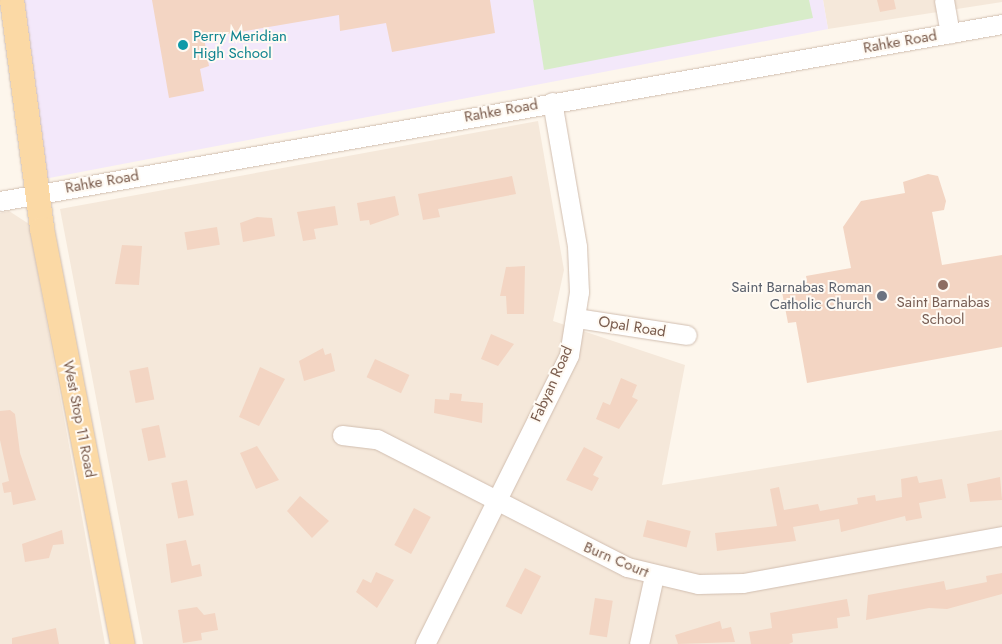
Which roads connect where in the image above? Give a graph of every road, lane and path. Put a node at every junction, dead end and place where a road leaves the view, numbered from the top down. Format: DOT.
graph roads {
  1 [pos="12,0"];
  2 [pos="944,0"];
  3 [pos="1002,24"];
  4 [pos="950,33"];
  5 [pos="552,102"];
  6 [pos="37,194"];
  7 [pos="0,201"];
  8 [pos="576,318"];
  9 [pos="687,335"];
  10 [pos="342,435"];
  11 [pos="496,504"];
  12 [pos="1002,536"];
  13 [pos="654,576"];
  14 [pos="123,644"];
  15 [pos="426,644"];
  16 [pos="639,644"];
  1 -- 6 [label="main road, West Stop 11 Road"];
  2 -- 4 [label="street"];
  3 -- 4 [label="street, Rahke Road"];
  4 -- 5 [label="street, Rahke Road"];
  5 -- 6 [label="street, Rahke Road"];
  5 -- 8 [label="street, Fabyan Road"];
  6 -- 7 [label="street, Rahke Road"];
  6 -- 14 [label="main road, West Stop 11 Road"];
  8 -- 9 [label="street, Opal Road"];
  8 -- 11 [label="street, Fabyan Road"];
  10 -- 11 [label="street, Burn Court"];
  11 -- 13 [label="street, Burn Court"];
  11 -- 15 [label="street, Fabyan Road"];
  12 -- 13 [label="street, Burn Court"];
  13 -- 16 [label="street"];
}
